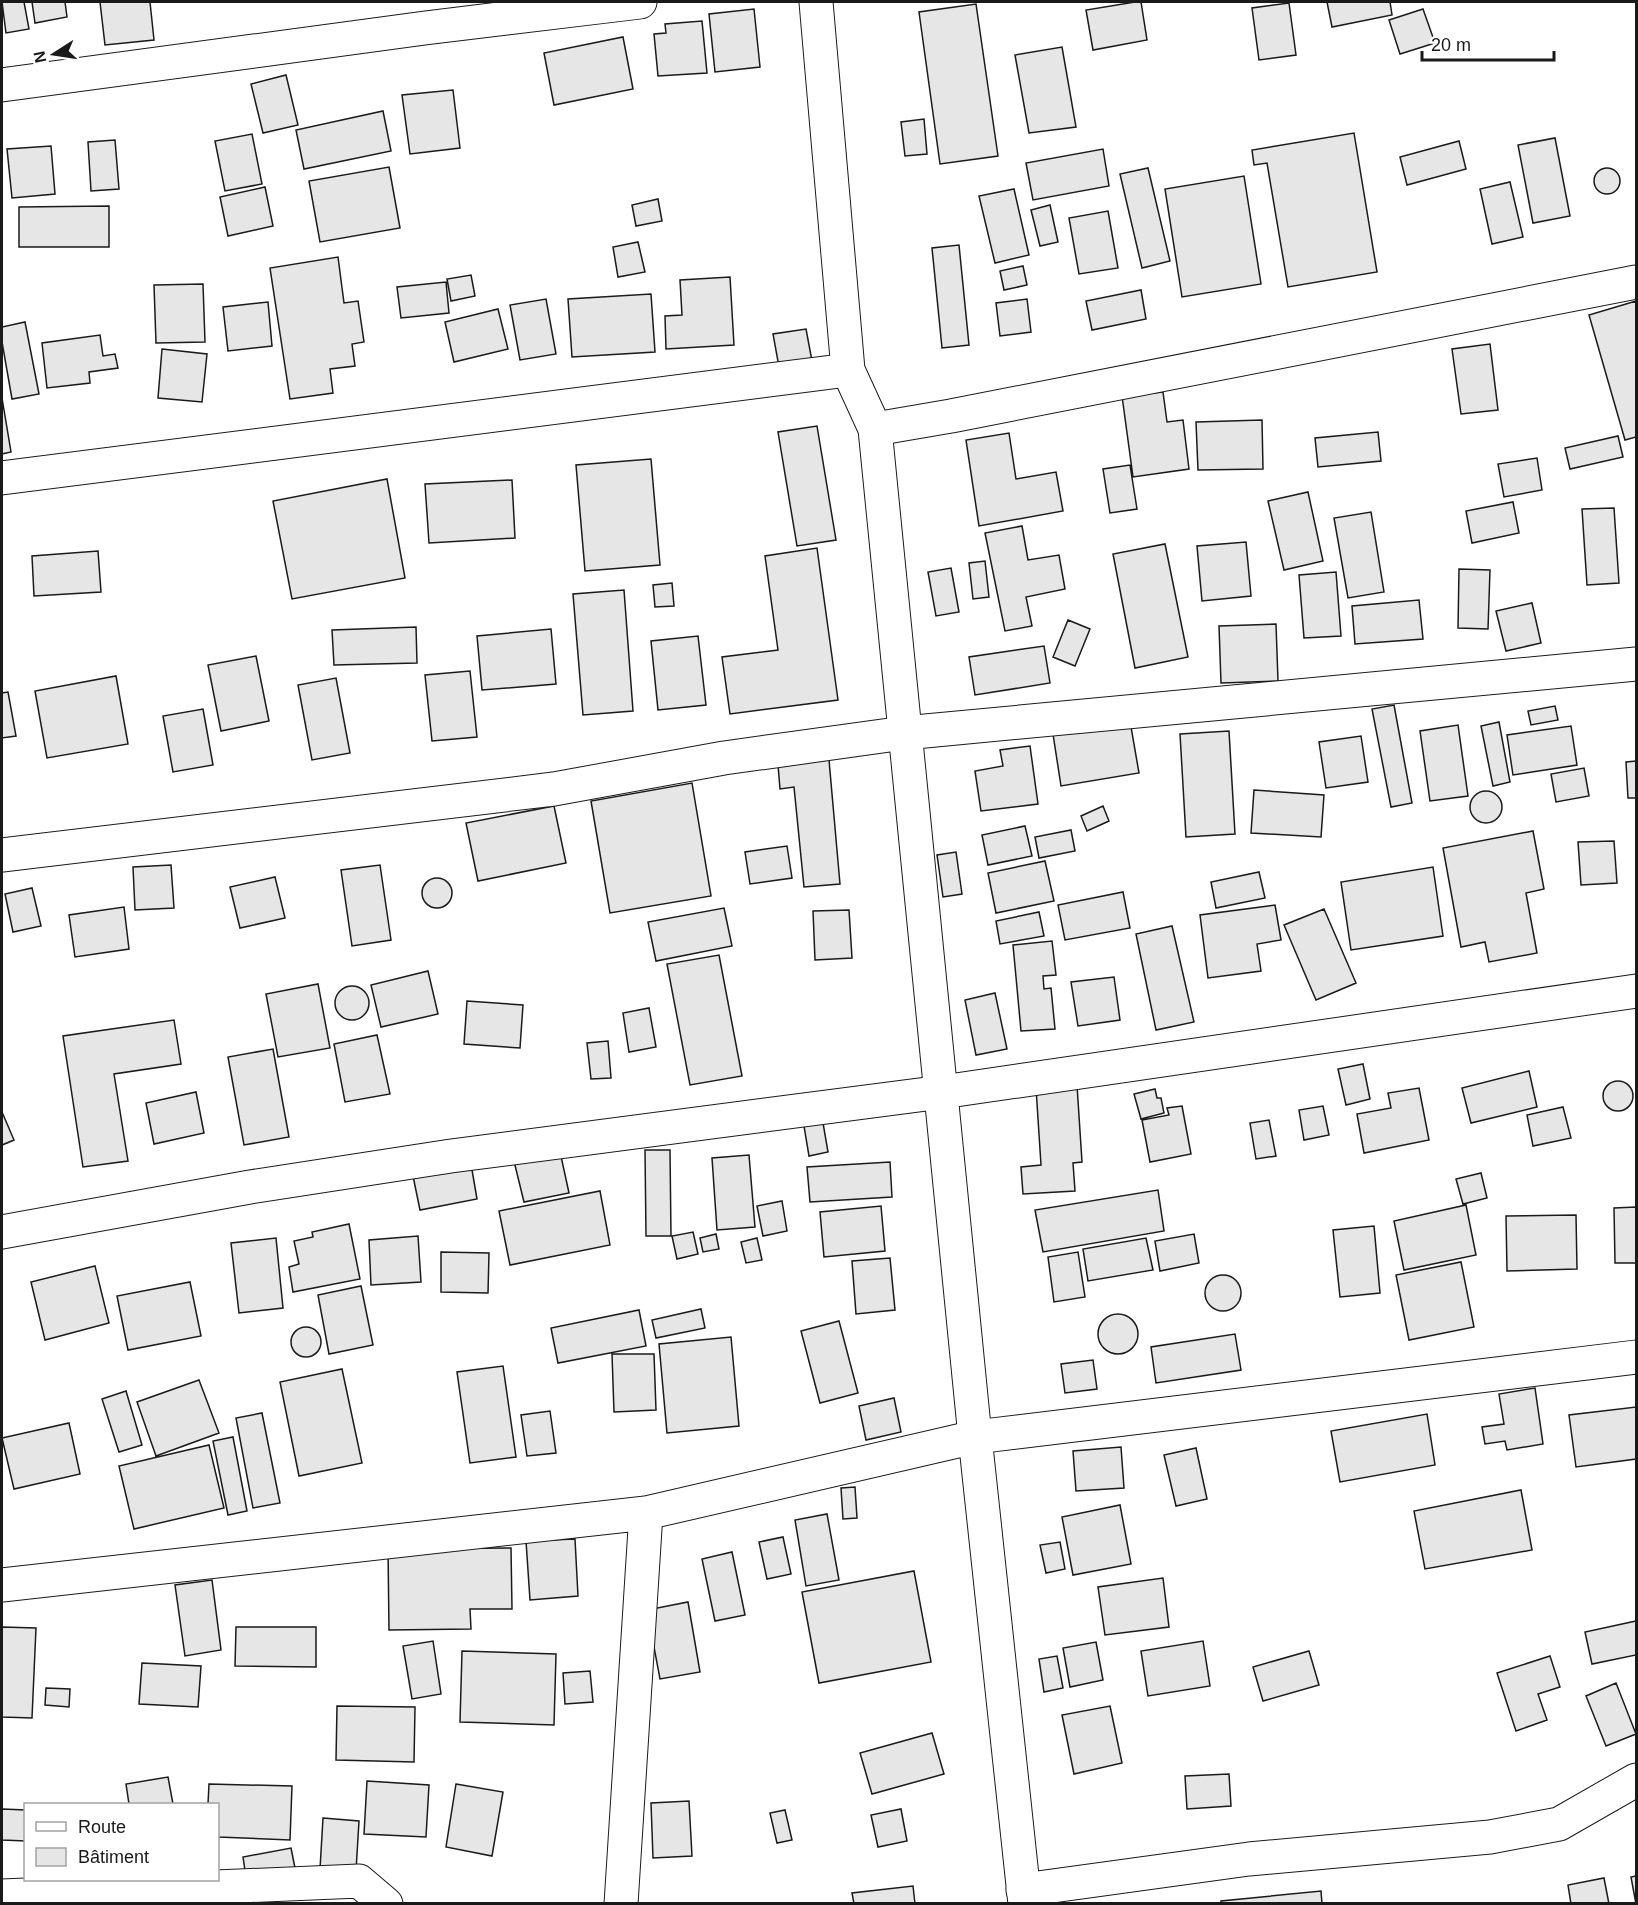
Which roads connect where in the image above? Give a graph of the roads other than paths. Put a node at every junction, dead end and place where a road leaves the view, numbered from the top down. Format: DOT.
graph roads {
  1 [pos="640,2"];
  2 [pos="816,2"];
  3 [pos="2,85"];
  4 [pos="1636,282"];
  5 [pos="848,370"];
  6 [pos="875,429"];
  7 [pos="2,478"];
  8 [pos="1636,664"];
  9 [pos="904,733"];
  10 [pos="2,855"];
  11 [pos="1636,992"];
  12 [pos="942,1092"];
  13 [pos="2,1232"];
  14 [pos="1636,1357"];
  15 [pos="975,1437"];
  16 [pos="646,1513"];
  17 [pos="2,1585"];
  18 [pos="1636,1780"];
  19 [pos="2,1896"];
  20 [pos="1024,1897"];
  21 [pos="386,1904"];
  22 [pos="621,1904"];
  1 -- 3 [label="street"];
  2 -- 5 [label="street"];
  4 -- 6 [label="street"];
  5 -- 6 [label="street"];
  5 -- 7 [label="street"];
  6 -- 9 [label="street"];
  8 -- 9 [label="street"];
  9 -- 10 [label="street"];
  9 -- 12 [label="street"];
  11 -- 12 [label="street"];
  12 -- 13 [label="street"];
  12 -- 15 [label="street"];
  14 -- 15 [label="street"];
  15 -- 16 [label="street"];
  15 -- 20 [label="street"];
  16 -- 17 [label="street"];
  16 -- 22 [label="street"];
  18 -- 20 [label="street"];
  19 -- 21 [label="street"];
}
